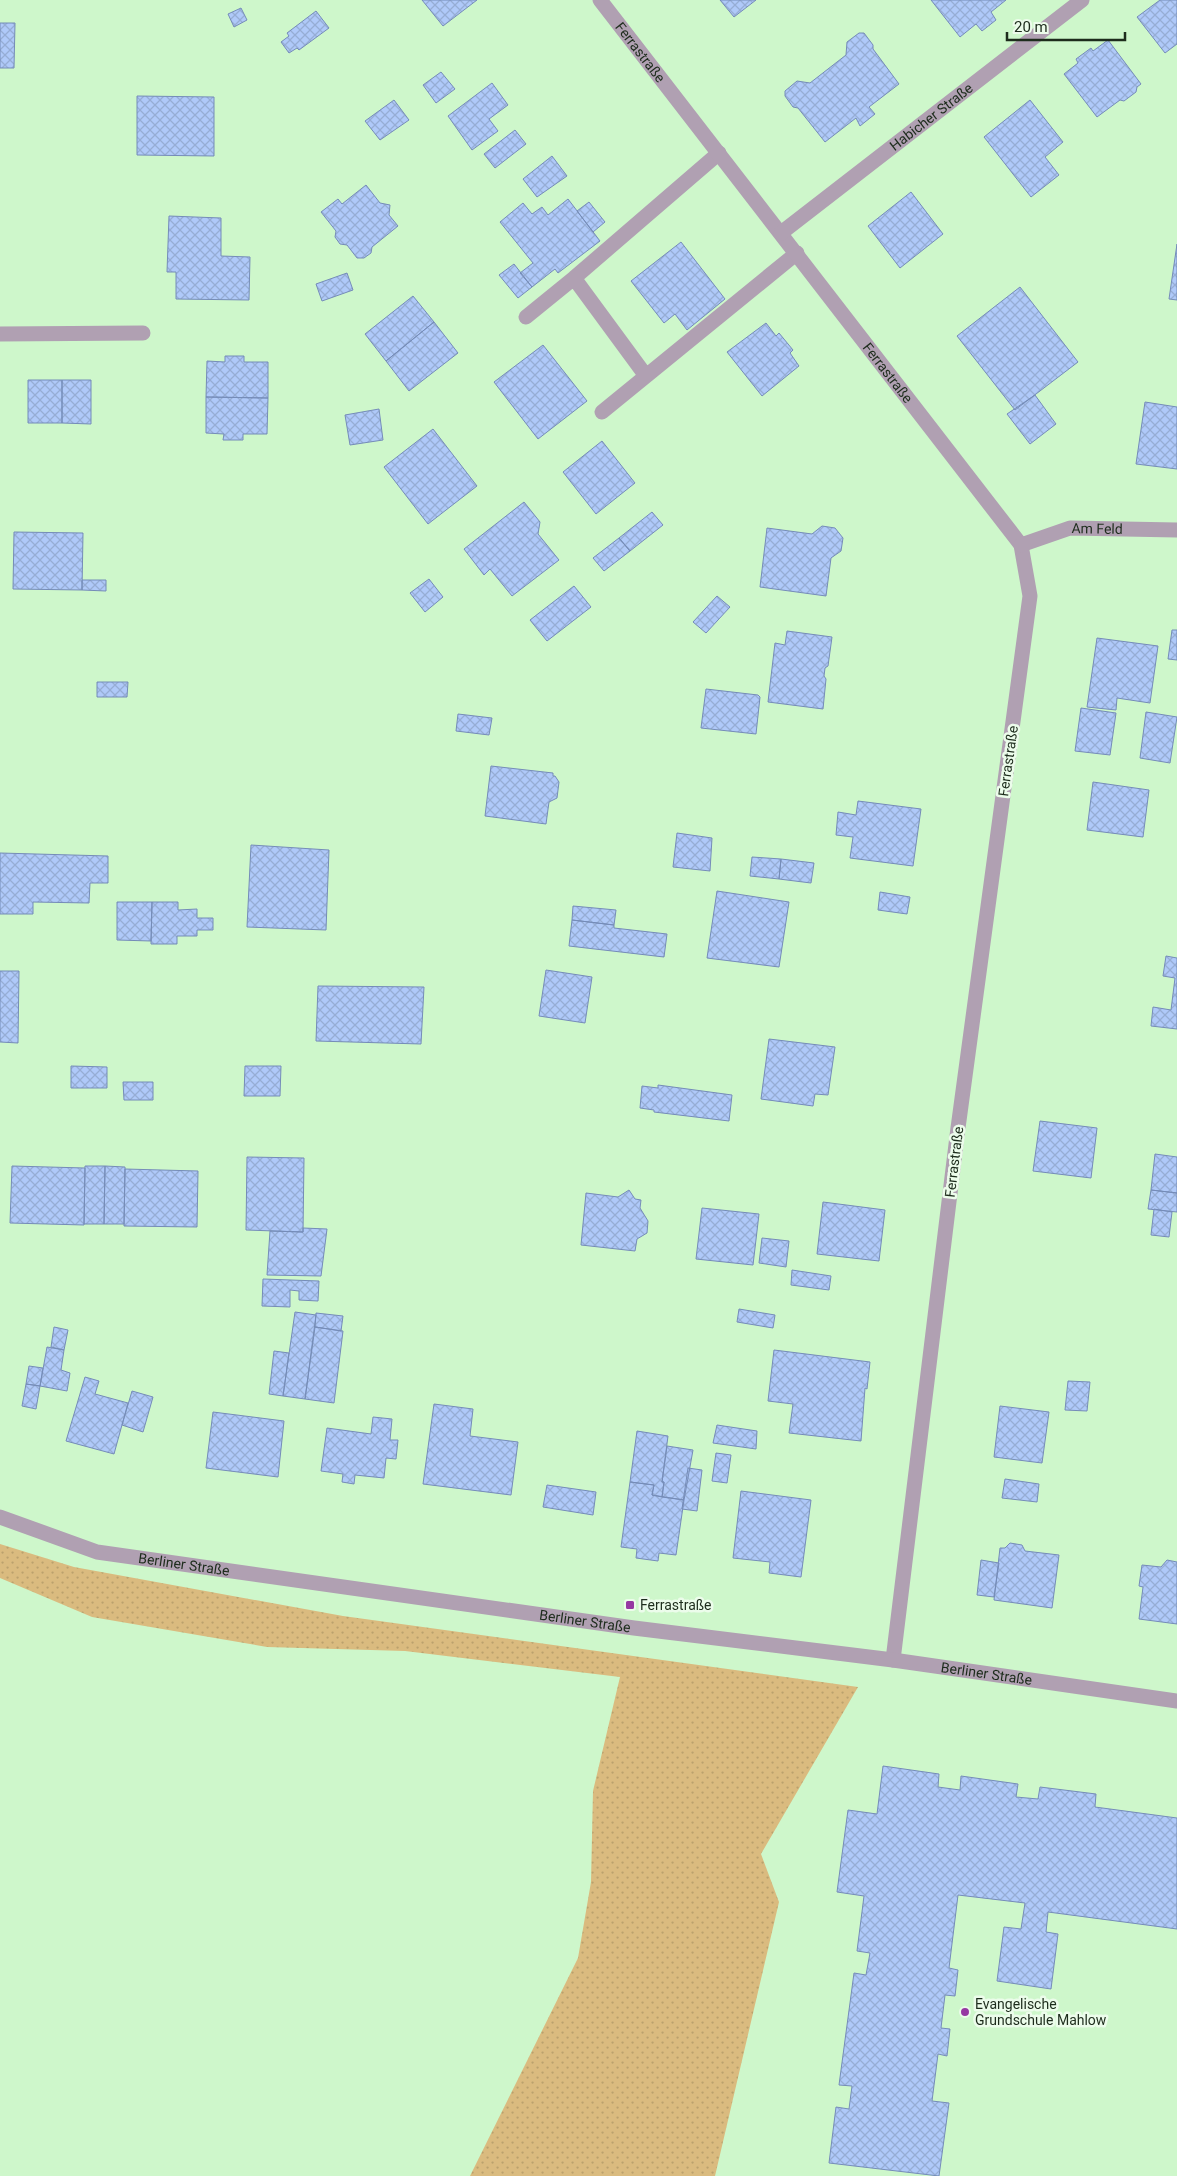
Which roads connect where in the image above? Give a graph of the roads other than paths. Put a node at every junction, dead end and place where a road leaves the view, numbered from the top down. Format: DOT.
graph roads {
  1 [pos="600,0"];
  2 [pos="1082,0"];
  3 [pos="719,153"];
  4 [pos="781,233"];
  5 [pos="796,253"];
  6 [pos="574,278"];
  7 [pos="526,317"];
  8 [pos="0,334"];
  9 [pos="144,334"];
  10 [pos="646,376"];
  11 [pos="602,412"];
  12 [pos="1177,530"];
  13 [pos="1021,545"];
  14 [pos="0,1517"];
  15 [pos="893,1660"];
  16 [pos="1177,1701"];
  1 -- 3 [label="street, Ferrastraße"];
  2 -- 4 [label="street, Habicher Straße"];
  3 -- 4 [label="street, Ferrastraße"];
  3 -- 6 [label="street"];
  4 -- 5 [label="street, Ferrastraße"];
  5 -- 10 [label="street"];
  5 -- 13 [label="street, Ferrastraße"];
  6 -- 7 [label="street"];
  6 -- 10 [label="street"];
  8 -- 9 [label="street"];
  10 -- 11 [label="street"];
  12 -- 13 [label="street, Am Feld"];
  13 -- 15 [label="street, Ferrastraße"];
  14 -- 15 [label="street, Berliner Straße"];
  15 -- 16 [label="street, Berliner Straße"];
}
